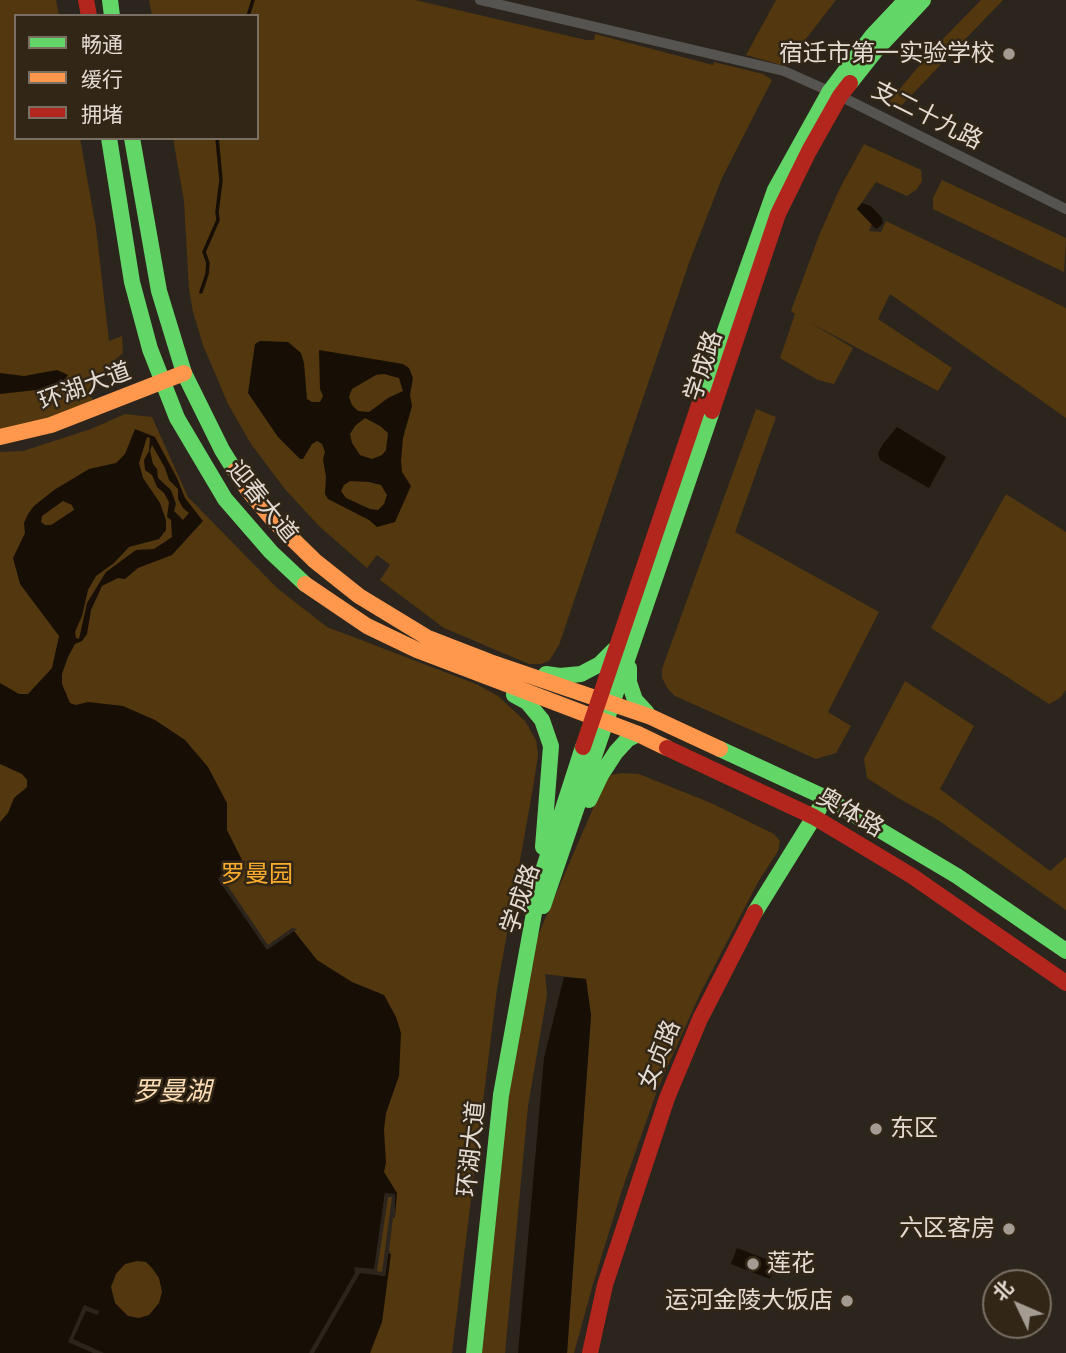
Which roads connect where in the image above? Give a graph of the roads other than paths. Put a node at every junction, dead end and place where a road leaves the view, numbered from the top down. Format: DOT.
graph roads {
  1 [pos="480,0"];
  2 [pos="906,0"];
  3 [pos="923,0"];
  4 [pos="835,93"];
  5 [pos="109,140"];
  6 [pos="132,140"];
  7 [pos="1066,209"];
  8 [pos="157,279"];
  9 [pos="132,282"];
  10 [pos="184,373"];
  11 [pos="161,382"];
  12 [pos="0,437"];
  13 [pos="222,450"];
  14 [pos="201,462"];
  15 [pos="615,649"];
  16 [pos="630,657"];
  17 [pos="486,669"];
  18 [pos="606,701"];
  19 [pos="651,717"];
  20 [pos="600,719"];
  21 [pos="638,734"];
  22 [pos="826,798"];
  23 [pos="814,817"];
  24 [pos="544,884"];
  25 [pos="1066,951"];
  26 [pos="527,952"];
  27 [pos="1066,983"];
  28 [pos="474,1353"];
  29 [pos="590,1353"];
  1 -- 4 [label="street, 支二十九路"];
  2 -- 4 [label="main road, 学成路"];
  3 -- 4 [label="main road, 学成路"];
  4 -- 7 [label="street, 支二十九路"];
  4 -- 15 [label="main road, 学成路"];
  4 -- 16 [label="main road, 学成路"];
  5 -- 9 [label="main road, 迎春大道"];
  6 -- 8 [label="main road, 迎春大道"];
  8 -- 9 [label="main road"];
  8 -- 10 [label="main road, 迎春大道"];
  9 -- 11 [label="main road, 迎春大道"];
  10 -- 11 [label="main road, 环湖大道"];
  10 -- 13 [label="main road, 迎春大道"];
  11 -- 12 [label="main road, 环湖大道"];
  11 -- 14 [label="main road, 迎春大道"];
  13 -- 14 [label="main road"];
  13 -- 17 [label="main road, 迎春大道"];
  14 -- 17 [label="main road, 迎春大道"];
  15 -- 17 [label="main road"];
  15 -- 18 [label="main road, 学成路"];
  16 -- 18 [label="main road, 学成路"];
  16 -- 19 [label="main road"];
  17 -- 18 [label="main road, 迎春大道"];
  17 -- 20 [label="main road, 迎春大道"];
  17 -- 24 [label="main road"];
  18 -- 19 [label="main road, 奥体路"];
  18 -- 20 [label="main road, 学成路"];
  19 -- 22 [label="main road, 奥体路"];
  20 -- 21 [label="main road, 奥体路"];
  20 -- 24 [label="main road, 学成路"];
  21 -- 23 [label="main road, 奥体路"];
  21 -- 24 [label="main road"];
  22 -- 23 [label="main road, 女贞路"];
  22 -- 25 [label="main road, 奥体路"];
  23 -- 27 [label="main road, 奥体路"];
  23 -- 29 [label="main road, 女贞路"];
  24 -- 26 [label="main road, 学成路"];
  26 -- 28 [label="main road, 环湖大道"];
}
